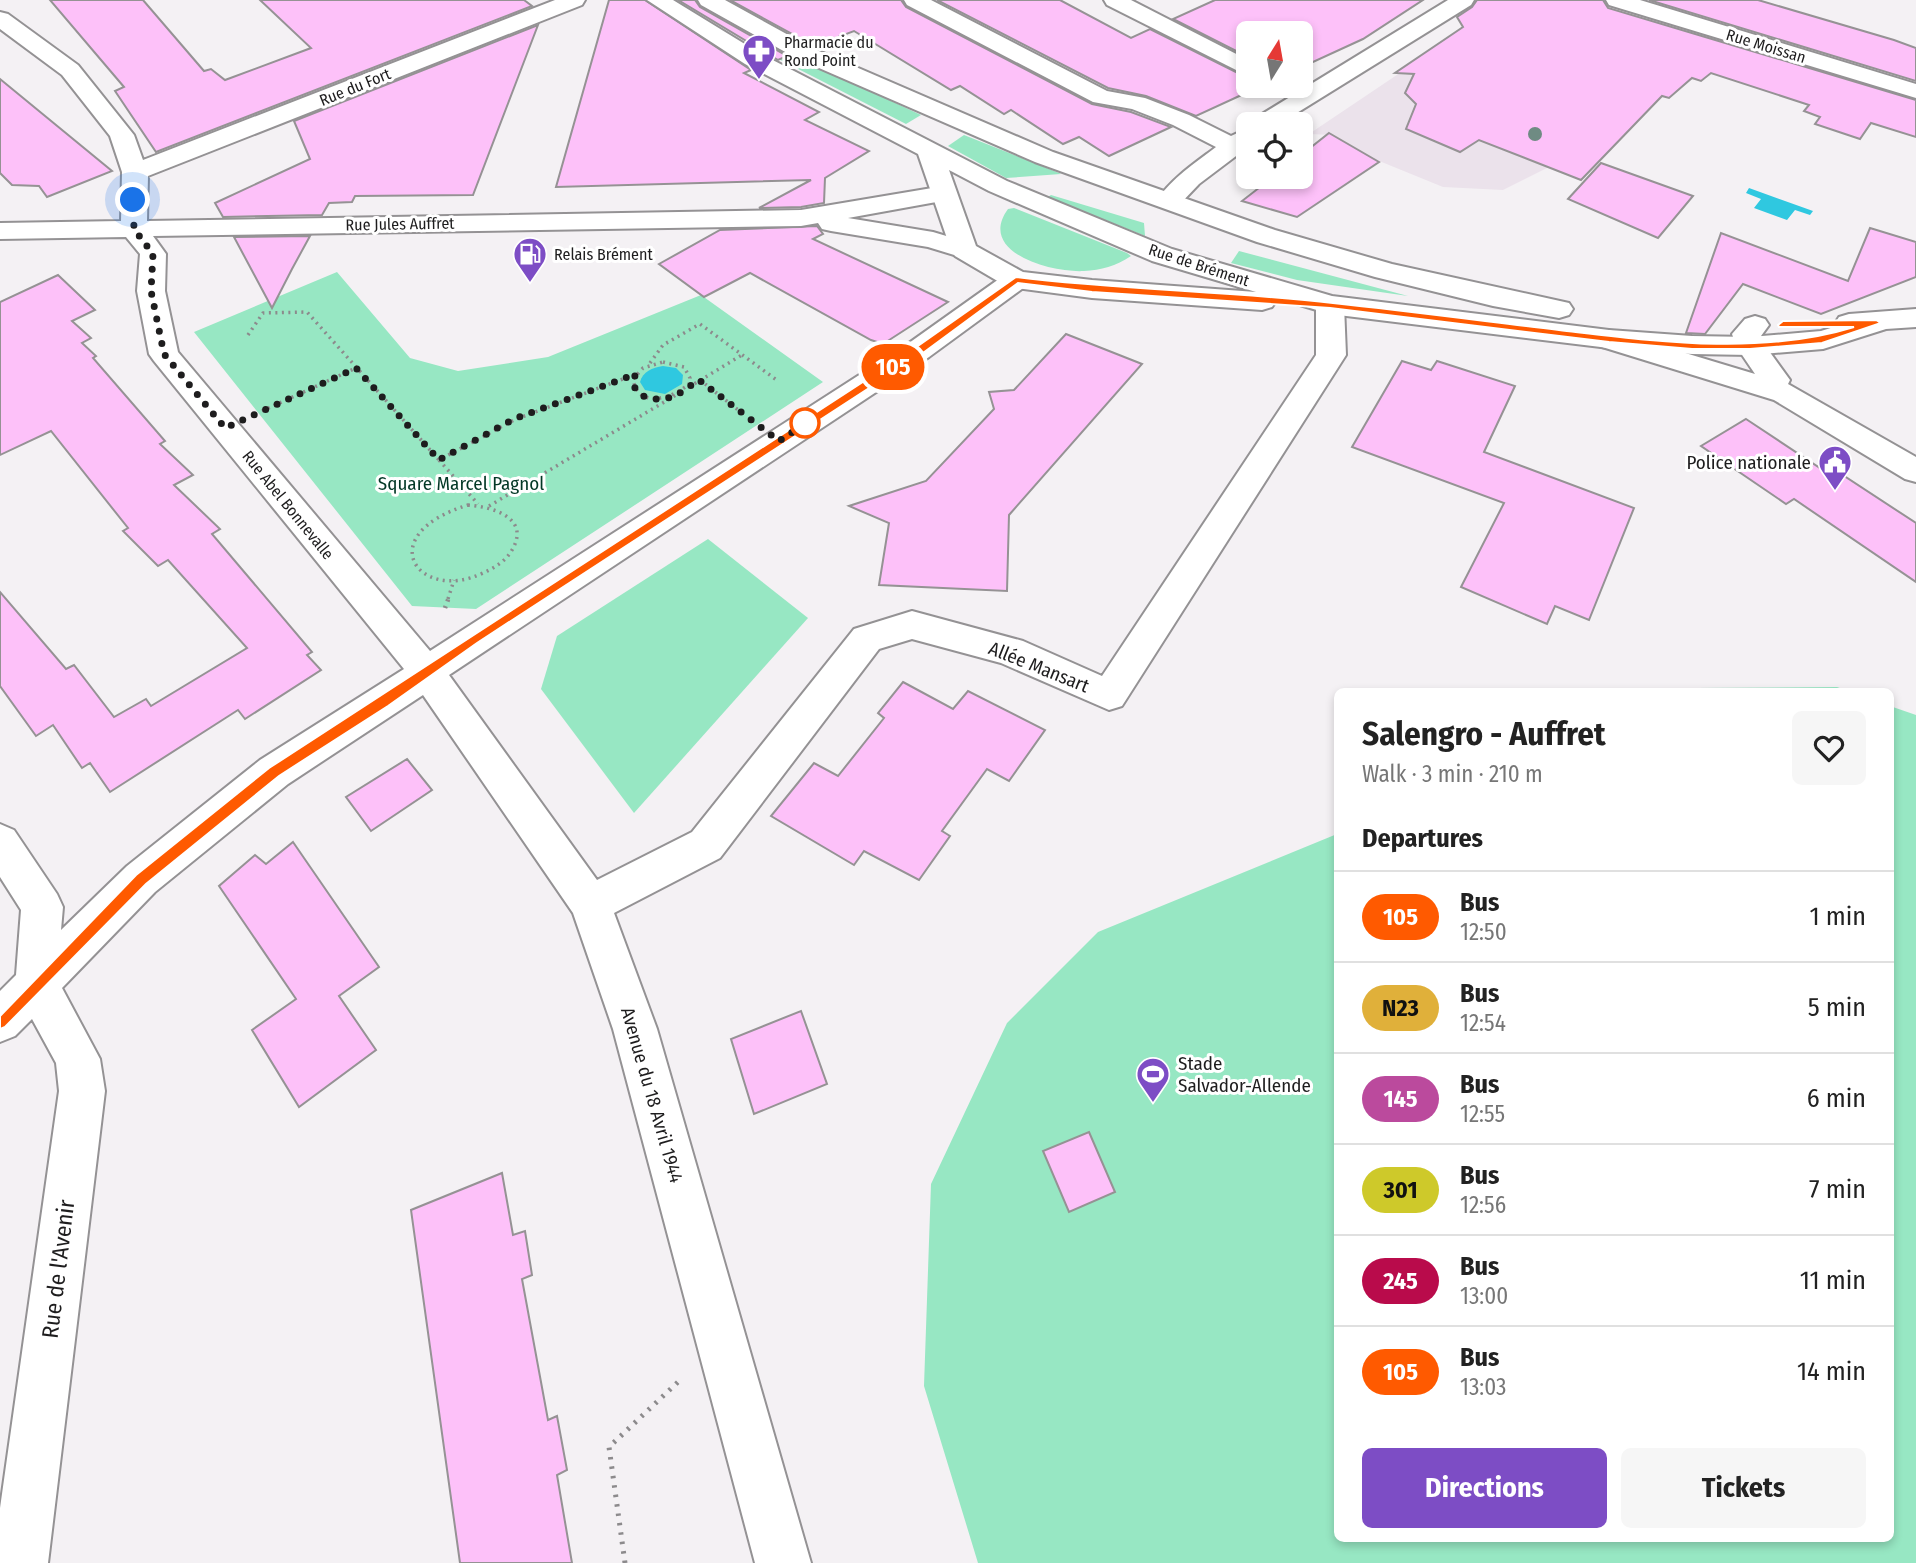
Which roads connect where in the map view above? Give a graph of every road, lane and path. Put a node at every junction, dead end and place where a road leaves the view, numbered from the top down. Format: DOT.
graph roads {
  1 [pos="574,0"];
  2 [pos="659,0"];
  3 [pos="709,0"];
  4 [pos="915,0"];
  5 [pos="1463,0"];
  6 [pos="1617,0"];
  7 [pos="1126,2"];
  8 [pos="0,19"];
  9 [pos="1236,62"];
  10 [pos="1313,91"];
  11 [pos="1916,91"];
  12 [pos="1302,98"];
  13 [pos="1281,112"];
  14 [pos="1236,140"];
  15 [pos="1236,144"];
  16 [pos="929,150"];
  17 [pos="135,172"];
  18 [pos="998,186"];
  19 [pos="944,194"];
  20 [pos="1172,210"];
  21 [pos="801,218"];
  22 [pos="134,229"];
  23 [pos="0,231"];
  24 [pos="964,250"];
  25 [pos="1161,255"];
  26 [pos="1016,280"];
  27 [pos="1092,289"];
  28 [pos="1330,305"];
  29 [pos="1916,318"];
  30 [pos="248,335"];
  31 [pos="1752,336"];
  32 [pos="1609,339"];
  33 [pos="742,355"];
  34 [pos="650,364"];
  35 [pos="356,368"];
  36 [pos="636,374"];
  37 [pos="699,380"];
  38 [pos="778,381"];
  39 [pos="684,390"];
  40 [pos="1785,393"];
  41 [pos="676,395"];
  42 [pos="225,428"];
  43 [pos="779,441"];
  44 [pos="439,460"];
  45 [pos="1916,471"];
  46 [pos="478,505"];
  47 [pos="489,506"];
  48 [pos="426,671"];
  49 [pos="0,842"];
  50 [pos="590,904"];
  51 [pos="37,984"];
  52 [pos="0,1021"];
  53 [pos="722,1341"];
  54 [pos="20,1563"];
  55 [pos="625,1563"];
  56 [pos="783,1563"];
  1 -- 17 [label="street, Rue du Fort"];
  2 -- 16 [label="street, Rue de Brément"];
  3 -- 20 [label="street, Rue de Brément"];
  4 -- 14 [label="street"];
  5 -- 10 [label="street"];
  6 -- 11 [label="street, Rue Moissan"];
  7 -- 9 [label="street"];
  8 -- 17 [label="street"];
  12 -- 13 [label="street"];
  15 -- 20 [label="street"];
  16 -- 18 [label="street, Rue de Brément"];
  16 -- 19 [label="street"];
  17 -- 22 [label="street"];
  18 -- 19 [label="street, Rue Jules Auffret"];
  18 -- 20 [label="street, Rue Jules Auffret"];
  18 -- 25 [label="street, Rue de Brément"];
  19 -- 21 [label="street, Rue Jules Auffret"];
  19 -- 24 [label="street"];
  20 -- 25 [label="street"];
  20 -- 31 [label="street, Rue de Brément"];
  21 -- 22 [label="street, Rue Jules Auffret"];
  21 -- 24 [label="street, Rue Jules Auffret"];
  22 -- 23 [label="street, Rue Jules Auffret"];
  22 -- 42 [label="street, Rue Abel Bonnevalle"];
  24 -- 26 [label="street, Rue Jules Auffret"];
  25 -- 27 [label="street"];
  25 -- 28 [label="street, Rue de Brément"];
  26 -- 27 [label="street"];
  26 -- 43 [label="street"];
  27 -- 28 [label="street"];
  28 -- 32 [label="street, Rue de Brément"];
  28 -- 50 [label="street, Allée Mansart"];
  29 -- 31 [label="street, Rue de Brément"];
  30 -- 35 [label="path"];
  31 -- 32 [label="street, Rue de Brément"];
  31 -- 40 [label="street"];
  32 -- 40 [label="street"];
  33 -- 34 [label="path"];
  33 -- 37 [label="path"];
  33 -- 38 [label="path"];
  34 -- 36 [label="path"];
  34 -- 39 [label="path"];
  35 -- 42 [label="path"];
  35 -- 44 [label="path"];
  36 -- 41 [label="path"];
  36 -- 44 [label="path"];
  37 -- 39 [label="path"];
  37 -- 43 [label="path"];
  39 -- 41 [label="path"];
  40 -- 45 [label="street"];
  41 -- 47 [label="path"];
  42 -- 48 [label="street, Rue Abel Bonnevalle"];
  43 -- 48 [label="street"];
  44 -- 46 [label="path"];
  46 -- 47 [label="path"];
  46 -- 47 [label="path"];
  48 -- 50 [label="street, Avenue du 18 Avril 1944"];
  48 -- 51 [label="street"];
  49 -- 51 [label="street"];
  50 -- 53 [label="street, Avenue du 18 Avril 1944"];
  51 -- 52 [label="street"];
  51 -- 54 [label="street, Rue de l'Avenir"];
  53 -- 55 [label="path"];
  53 -- 56 [label="street, Avenue du 18 Avril 1944"];
}
